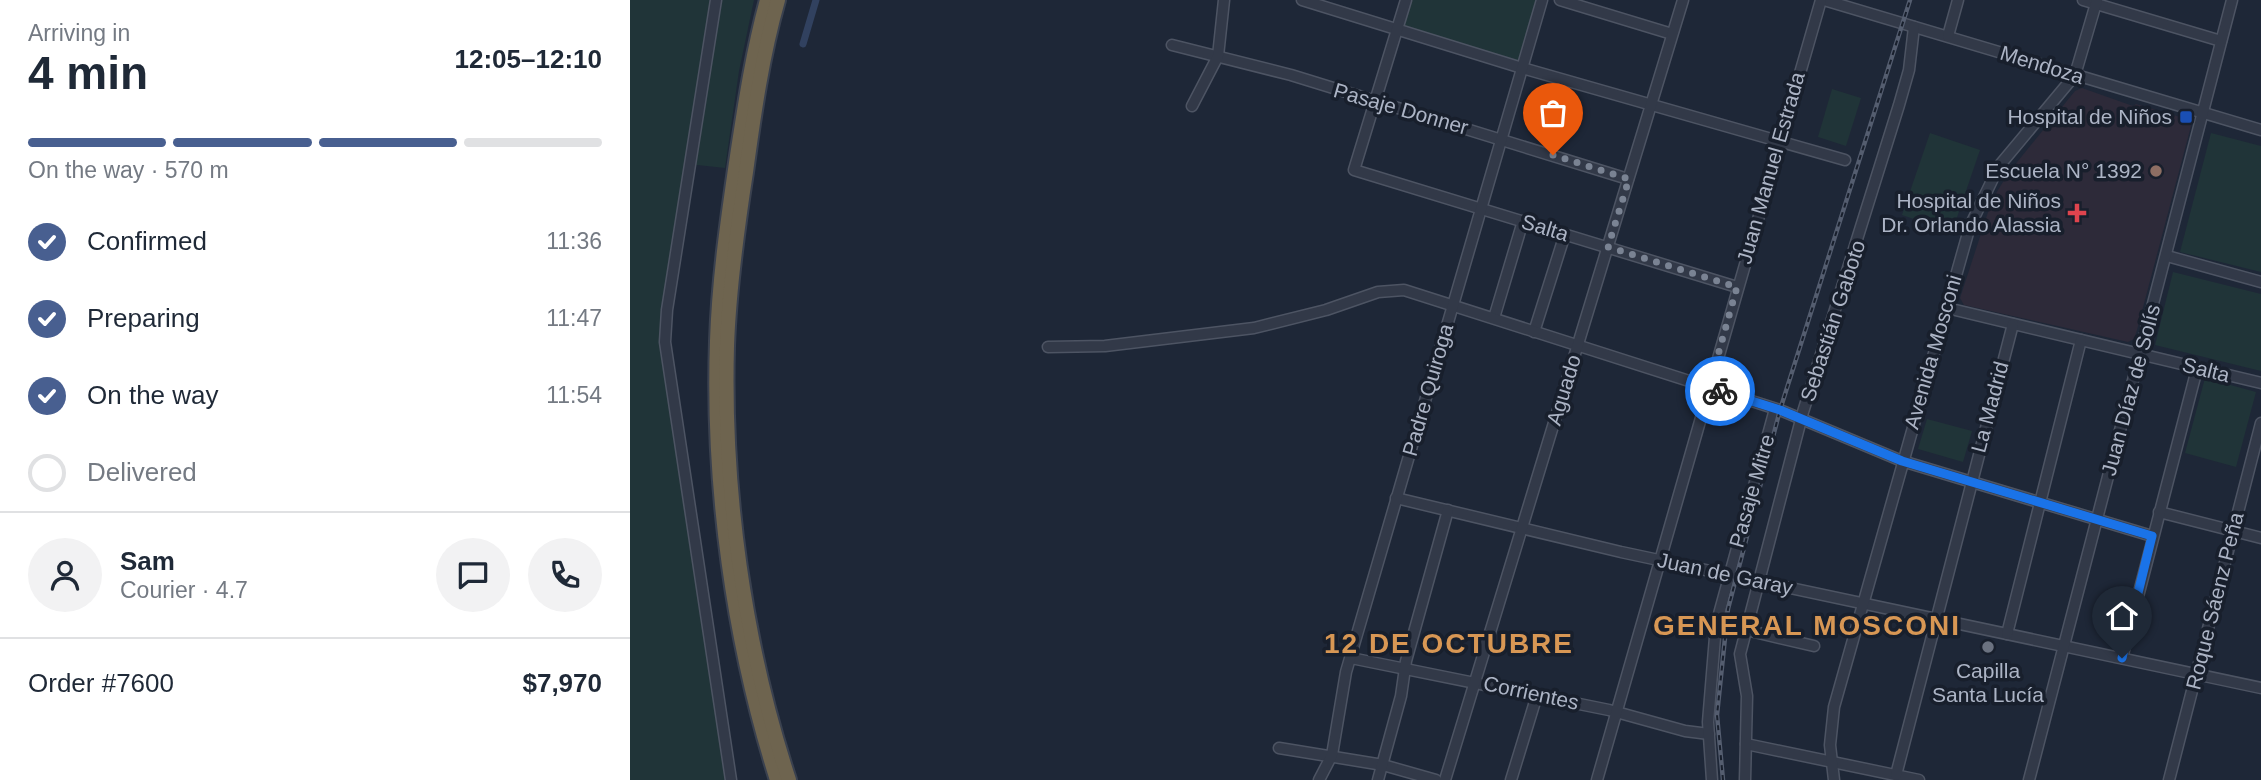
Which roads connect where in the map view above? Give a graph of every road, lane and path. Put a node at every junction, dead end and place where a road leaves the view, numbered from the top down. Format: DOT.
graph roads {
  1 [pos="716,0"];
  2 [pos="766,0"];
  3 [pos="778,0"];
  4 [pos="1224,0"];
  5 [pos="1302,0"];
  6 [pos="1405,0"];
  7 [pos="1542,0"];
  8 [pos="1560,0"];
  9 [pos="1683,0"];
  10 [pos="1822,0"];
  11 [pos="1958,0"];
  12 [pos="2083,0"];
  13 [pos="2232,0"];
  14 [pos="2096,2"];
  15 [pos="1914,27"];
  16 [pos="1396,29"];
  17 [pos="1672,34"];
  18 [pos="1948,36"];
  19 [pos="2221,41"];
  20 [pos="1172,45"];
  21 [pos="1218,56"];
  22 [pos="1522,68"];
  23 [pos="2075,75"];
  24 [pos="1375,102"];
  25 [pos="1651,104"];
  26 [pos="1192,106"];
  27 [pos="2203,113"];
  28 [pos="2261,130"];
  29 [pos="1502,138"];
  30 [pos="1778,141"];
  31 [pos="1845,160"];
  32 [pos="1629,179"];
  33 [pos="1481,208"];
  34 [pos="1523,221"];
  35 [pos="1564,234"];
  36 [pos="1608,247"];
  37 [pos="2167,256"];
  38 [pos="2261,282"];
  39 [pos="1737,287"];
  40 [pos="1454,304"];
  41 [pos="1947,308"];
  42 [pos="1494,318"];
  43 [pos="2012,324"];
  44 [pos="1534,332"];
  45 [pos="2081,340"];
  46 [pos="1578,345"];
  47 [pos="1048,347"];
  48 [pos="2140,353"];
  49 [pos="722,365"];
  50 [pos="2197,369"];
  51 [pos="2261,383"];
  52 [pos="1709,387"];
  53 [pos="722,397"];
  54 [pos="1775,409"];
  55 [pos="1801,421"];
  56 [pos="2261,423"];
  57 [pos="1902,461"];
  58 [pos="1970,482"];
  59 [pos="1396,498"];
  60 [pos="2038,502"];
  61 [pos="1448,510"];
  62 [pos="2160,512"];
  63 [pos="2097,519"];
  64 [pos="1522,528"];
  65 [pos="2233,531"];
  66 [pos="2152,536"];
  67 [pos="2261,538"];
  68 [pos="1659,559"];
  69 [pos="1728,575"];
  70 [pos="1758,581"];
  71 [pos="1862,603"];
  72 [pos="1936,619"];
  73 [pos="1746,630"];
  74 [pos="2007,634"];
  75 [pos="2064,645"];
  76 [pos="1814,646"];
  77 [pos="1351,658"];
  78 [pos="2122,658"];
  79 [pos="1405,669"];
  80 [pos="2197,673"];
  81 [pos="1475,681"];
  82 [pos="2261,688"];
  83 [pos="1537,695"];
  84 [pos="1617,712"];
  85 [pos="1709,734"];
  86 [pos="1746,744"];
  87 [pos="1279,748"];
  88 [pos="1332,755"];
  89 [pos="1831,761"];
  90 [pos="1383,765"];
  91 [pos="1896,775"];
  92 [pos="731,780"];
  93 [pos="777,780"];
  94 [pos="789,780"];
  95 [pos="1318,780"];
  96 [pos="1378,780"];
  97 [pos="1436,780"];
  98 [pos="1445,780"];
  99 [pos="1511,780"];
  100 [pos="1597,780"];
  101 [pos="1712,780"];
  102 [pos="1745,780"];
  103 [pos="1834,780"];
  104 [pos="1919,780"];
  105 [pos="2029,780"];
  106 [pos="2169,780"];
  1 -- 92 [label="street"];
  2 -- 49 [label="highway"];
  3 -- 49 [label="highway"];
  4 -- 21 [label="street"];
  5 -- 16 [label="street"];
  6 -- 16 [label="street"];
  7 -- 22 [label="street, Padre Quiroga"];
  8 -- 17 [label="street"];
  9 -- 17 [label="street, Aguado"];
  10 -- 15 [label="street, Mendoza"];
  10 -- 30 [label="street, Juan Manuel Estrada"];
  11 -- 18 [label="street"];
  12 -- 14 [label="street"];
  13 -- 19 [label="street, Juan Díaz de Solís"];
  14 -- 19 [label="street"];
  14 -- 23 [label="street"];
  15 -- 18 [label="street, Mendoza"];
  15 -- 55 [label="street, Sebastián Gaboto"];
  16 -- 22 [label="street"];
  16 -- 24 [label="street"];
  17 -- 25 [label="street, Aguado"];
  18 -- 23 [label="street, Mendoza"];
  19 -- 27 [label="street, Juan Díaz de Solís"];
  20 -- 21 [label="street, Pasaje Donner"];
  21 -- 24 [label="street, Pasaje Donner"];
  21 -- 26 [label="street"];
  22 -- 25 [label="street"];
  22 -- 29 [label="street, Padre Quiroga"];
  23 -- 27 [label="street, Mendoza"];
  23 -- 41 [label="street, Avenida Mosconi"];
  24 -- 29 [label="street, Pasaje Donner"];
  24 -- 33 [label="street, Salta"];
  25 -- 30 [label="street"];
  25 -- 32 [label="street, Aguado"];
  27 -- 28 [label="street, Mendoza"];
  27 -- 37 [label="street, Juan Díaz de Solís"];
  29 -- 32 [label="street, Pasaje Donner"];
  29 -- 33 [label="street, Padre Quiroga"];
  30 -- 31 [label="street"];
  30 -- 39 [label="street, Juan Manuel Estrada"];
  32 -- 36 [label="street, Aguado"];
  33 -- 34 [label="street, Salta"];
  33 -- 40 [label="street, Padre Quiroga"];
  34 -- 35 [label="street, Salta"];
  34 -- 42 [label="street"];
  35 -- 36 [label="street, Salta"];
  35 -- 44 [label="street"];
  36 -- 39 [label="street, Salta"];
  36 -- 46 [label="street, Aguado"];
  37 -- 38 [label="street"];
  37 -- 48 [label="street, Juan Díaz de Solís"];
  39 -- 52 [label="street, Juan Manuel Estrada"];
  40 -- 42 [label="street"];
  40 -- 47 [label="street"];
  40 -- 59 [label="street, Padre Quiroga"];
  41 -- 43 [label="street, Salta"];
  41 -- 57 [label="street, Avenida Mosconi"];
  42 -- 44 [label="street"];
  43 -- 45 [label="street, Salta"];
  43 -- 58 [label="street, La Madrid"];
  44 -- 46 [label="street"];
  45 -- 48 [label="street, Salta"];
  45 -- 60 [label="street"];
  46 -- 52 [label="street"];
  46 -- 64 [label="street, Aguado"];
  48 -- 50 [label="street, Salta"];
  48 -- 63 [label="street, Juan Díaz de Solís"];
  49 -- 53 [label="highway"];
  50 -- 51 [label="street, Salta"];
  50 -- 62 [label="street"];
  52 -- 54 [label="street"];
  52 -- 68 [label="street, Juan Manuel Estrada"];
  53 -- 93 [label="highway"];
  53 -- 94 [label="highway"];
  54 -- 55 [label="street"];
  54 -- 69 [label="street, Pasaje Mitre"];
  55 -- 57 [label="street"];
  55 -- 70 [label="street, Sebastián Gaboto"];
  56 -- 65 [label="street, Roque Sáenz Peña"];
  57 -- 58 [label="street"];
  57 -- 71 [label="street, Avenida Mosconi"];
  58 -- 60 [label="street"];
  58 -- 72 [label="street, La Madrid"];
  59 -- 61 [label="street, Juan de Garay"];
  59 -- 77 [label="street, Padre Quiroga"];
  60 -- 63 [label="street"];
  60 -- 74 [label="street"];
  61 -- 64 [label="street, Juan de Garay"];
  61 -- 79 [label="street"];
  62 -- 65 [label="street"];
  62 -- 66 [label="street"];
  63 -- 66 [label="street"];
  63 -- 75 [label="street, Juan Díaz de Solís"];
  64 -- 68 [label="street, Juan de Garay"];
  64 -- 81 [label="street, Aguado"];
  65 -- 67 [label="street"];
  65 -- 80 [label="street, Roque Sáenz Peña"];
  66 -- 78 [label="street"];
  68 -- 69 [label="street, Juan de Garay"];
  68 -- 84 [label="street, Juan Manuel Estrada"];
  69 -- 70 [label="street, Juan de Garay"];
  69 -- 85 [label="street, Pasaje Mitre"];
  70 -- 71 [label="street, Juan de Garay"];
  70 -- 73 [label="street, Sebastián Gaboto"];
  71 -- 72 [label="street, Juan de Garay"];
  71 -- 89 [label="street, Avenida Mosconi"];
  72 -- 74 [label="street, Juan de Garay"];
  72 -- 91 [label="street, La Madrid"];
  73 -- 76 [label="street"];
  73 -- 86 [label="street, Sebastián Gaboto"];
  74 -- 75 [label="street, Juan de Garay"];
  75 -- 78 [label="street, Juan de Garay"];
  75 -- 105 [label="street, Juan Díaz de Solís"];
  77 -- 79 [label="street, Corrientes"];
  77 -- 88 [label="street, Padre Quiroga"];
  78 -- 80 [label="street, Juan de Garay"];
  79 -- 81 [label="street, Corrientes"];
  79 -- 90 [label="street"];
  80 -- 82 [label="street, Juan de Garay"];
  80 -- 106 [label="street, Roque Sáenz Peña"];
  81 -- 83 [label="street, Corrientes"];
  81 -- 98 [label="street, Aguado"];
  83 -- 84 [label="street, Corrientes"];
  83 -- 99 [label="street"];
  84 -- 85 [label="street, Corrientes"];
  84 -- 100 [label="street, Juan Manuel Estrada"];
  85 -- 101 [label="street, Pasaje Mitre"];
  86 -- 89 [label="street"];
  86 -- 102 [label="street, Sebastián Gaboto"];
  87 -- 88 [label="street"];
  88 -- 90 [label="street"];
  88 -- 95 [label="street, Padre Quiroga"];
  89 -- 91 [label="street"];
  89 -- 103 [label="street, Avenida Mosconi"];
  90 -- 96 [label="street"];
  90 -- 97 [label="street"];
  91 -- 104 [label="street"];
}
